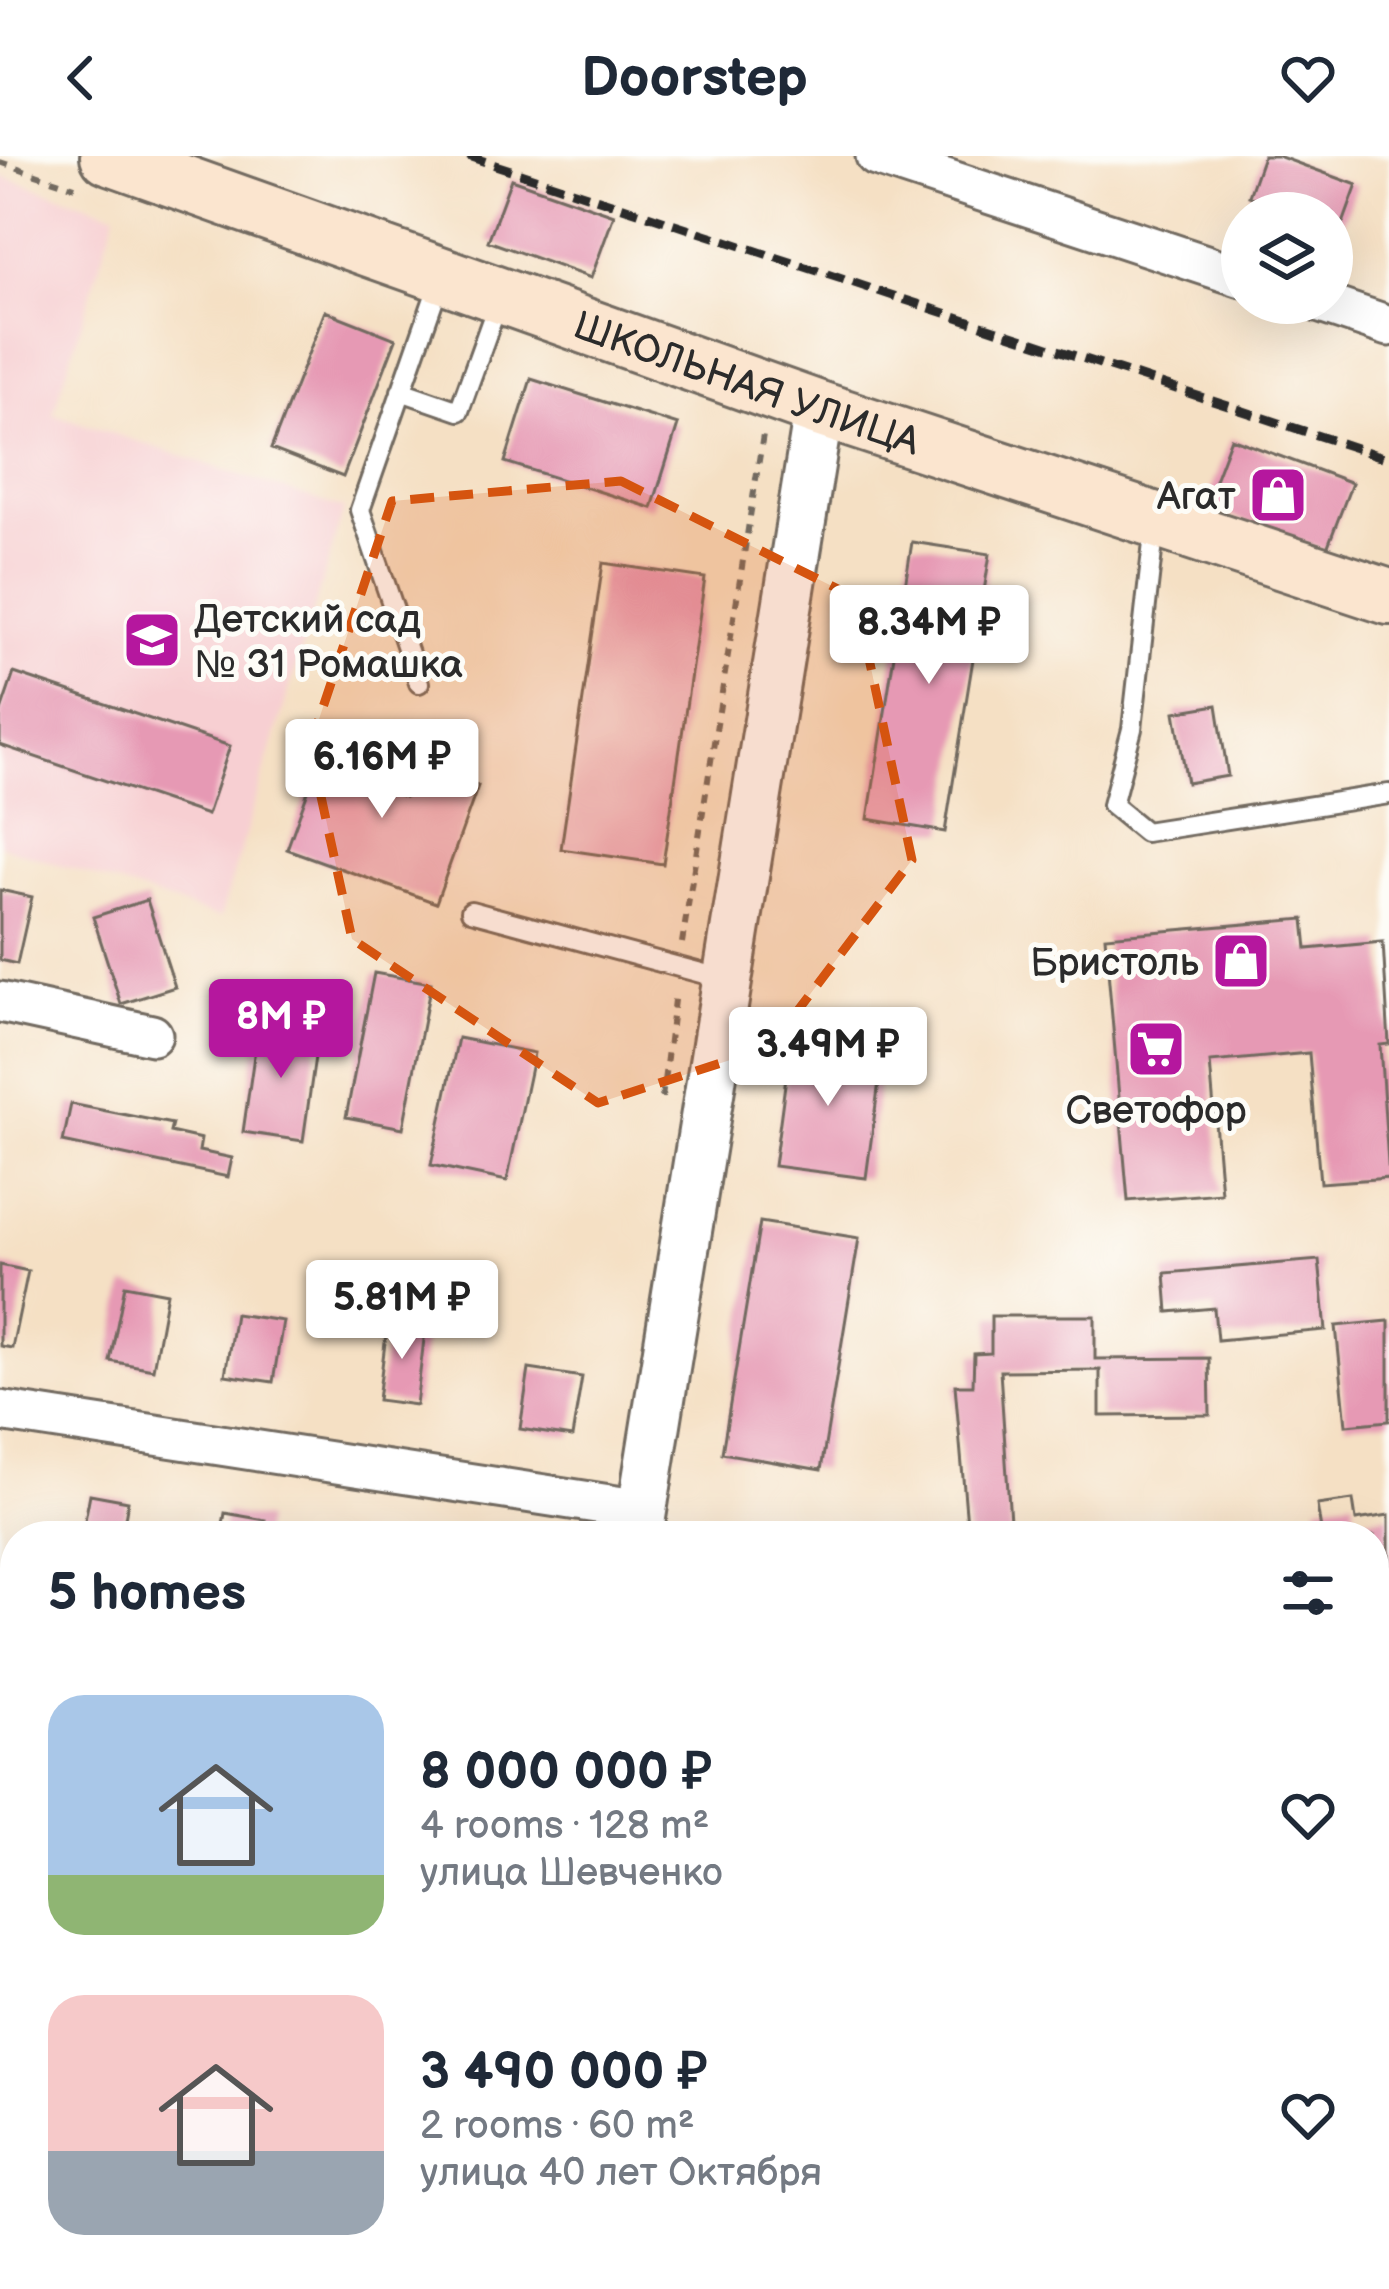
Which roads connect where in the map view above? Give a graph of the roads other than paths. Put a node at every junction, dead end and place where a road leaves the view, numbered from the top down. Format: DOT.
graph roads {
  1 [pos="876,156"];
  2 [pos="97,174"];
  3 [pos="1221,270"];
  4 [pos="443,271"];
  5 [pos="502,292"];
  6 [pos="1353,314"];
  7 [pos="1389,326"];
  8 [pos="401,391"];
  9 [pos="819,409"];
  10 [pos="1155,520"];
  11 [pos="1389,597"];
  12 [pos="419,683"];
  13 [pos="1389,794"];
  14 [pos="471,911"];
  15 [pos="727,980"];
  16 [pos="0,1002"];
  17 [pos="152,1035"];
  18 [pos="0,1411"];
  19 [pos="629,1521"];
  20 [pos="640,1521"];
  1 -- 3 [label="street"];
  2 -- 4 [label="main road, ШКОЛЬНАЯ УЛИЦА"];
  4 -- 5 [label="main road, ШКОЛЬНАЯ УЛИЦА"];
  4 -- 8 [label="lane"];
  5 -- 8 [label="lane"];
  5 -- 9 [label="main road, ШКОЛЬНАЯ УЛИЦА"];
  6 -- 7 [label="street"];
  8 -- 12 [label="lane"];
  9 -- 10 [label="main road, ШКОЛЬНАЯ УЛИЦА"];
  9 -- 15 [label="street"];
  10 -- 11 [label="main road, ШКОЛЬНАЯ УЛИЦА"];
  10 -- 13 [label="lane"];
  14 -- 15 [label="lane"];
  15 -- 20 [label="street"];
  16 -- 17 [label="street"];
  18 -- 19 [label="street"];
}
